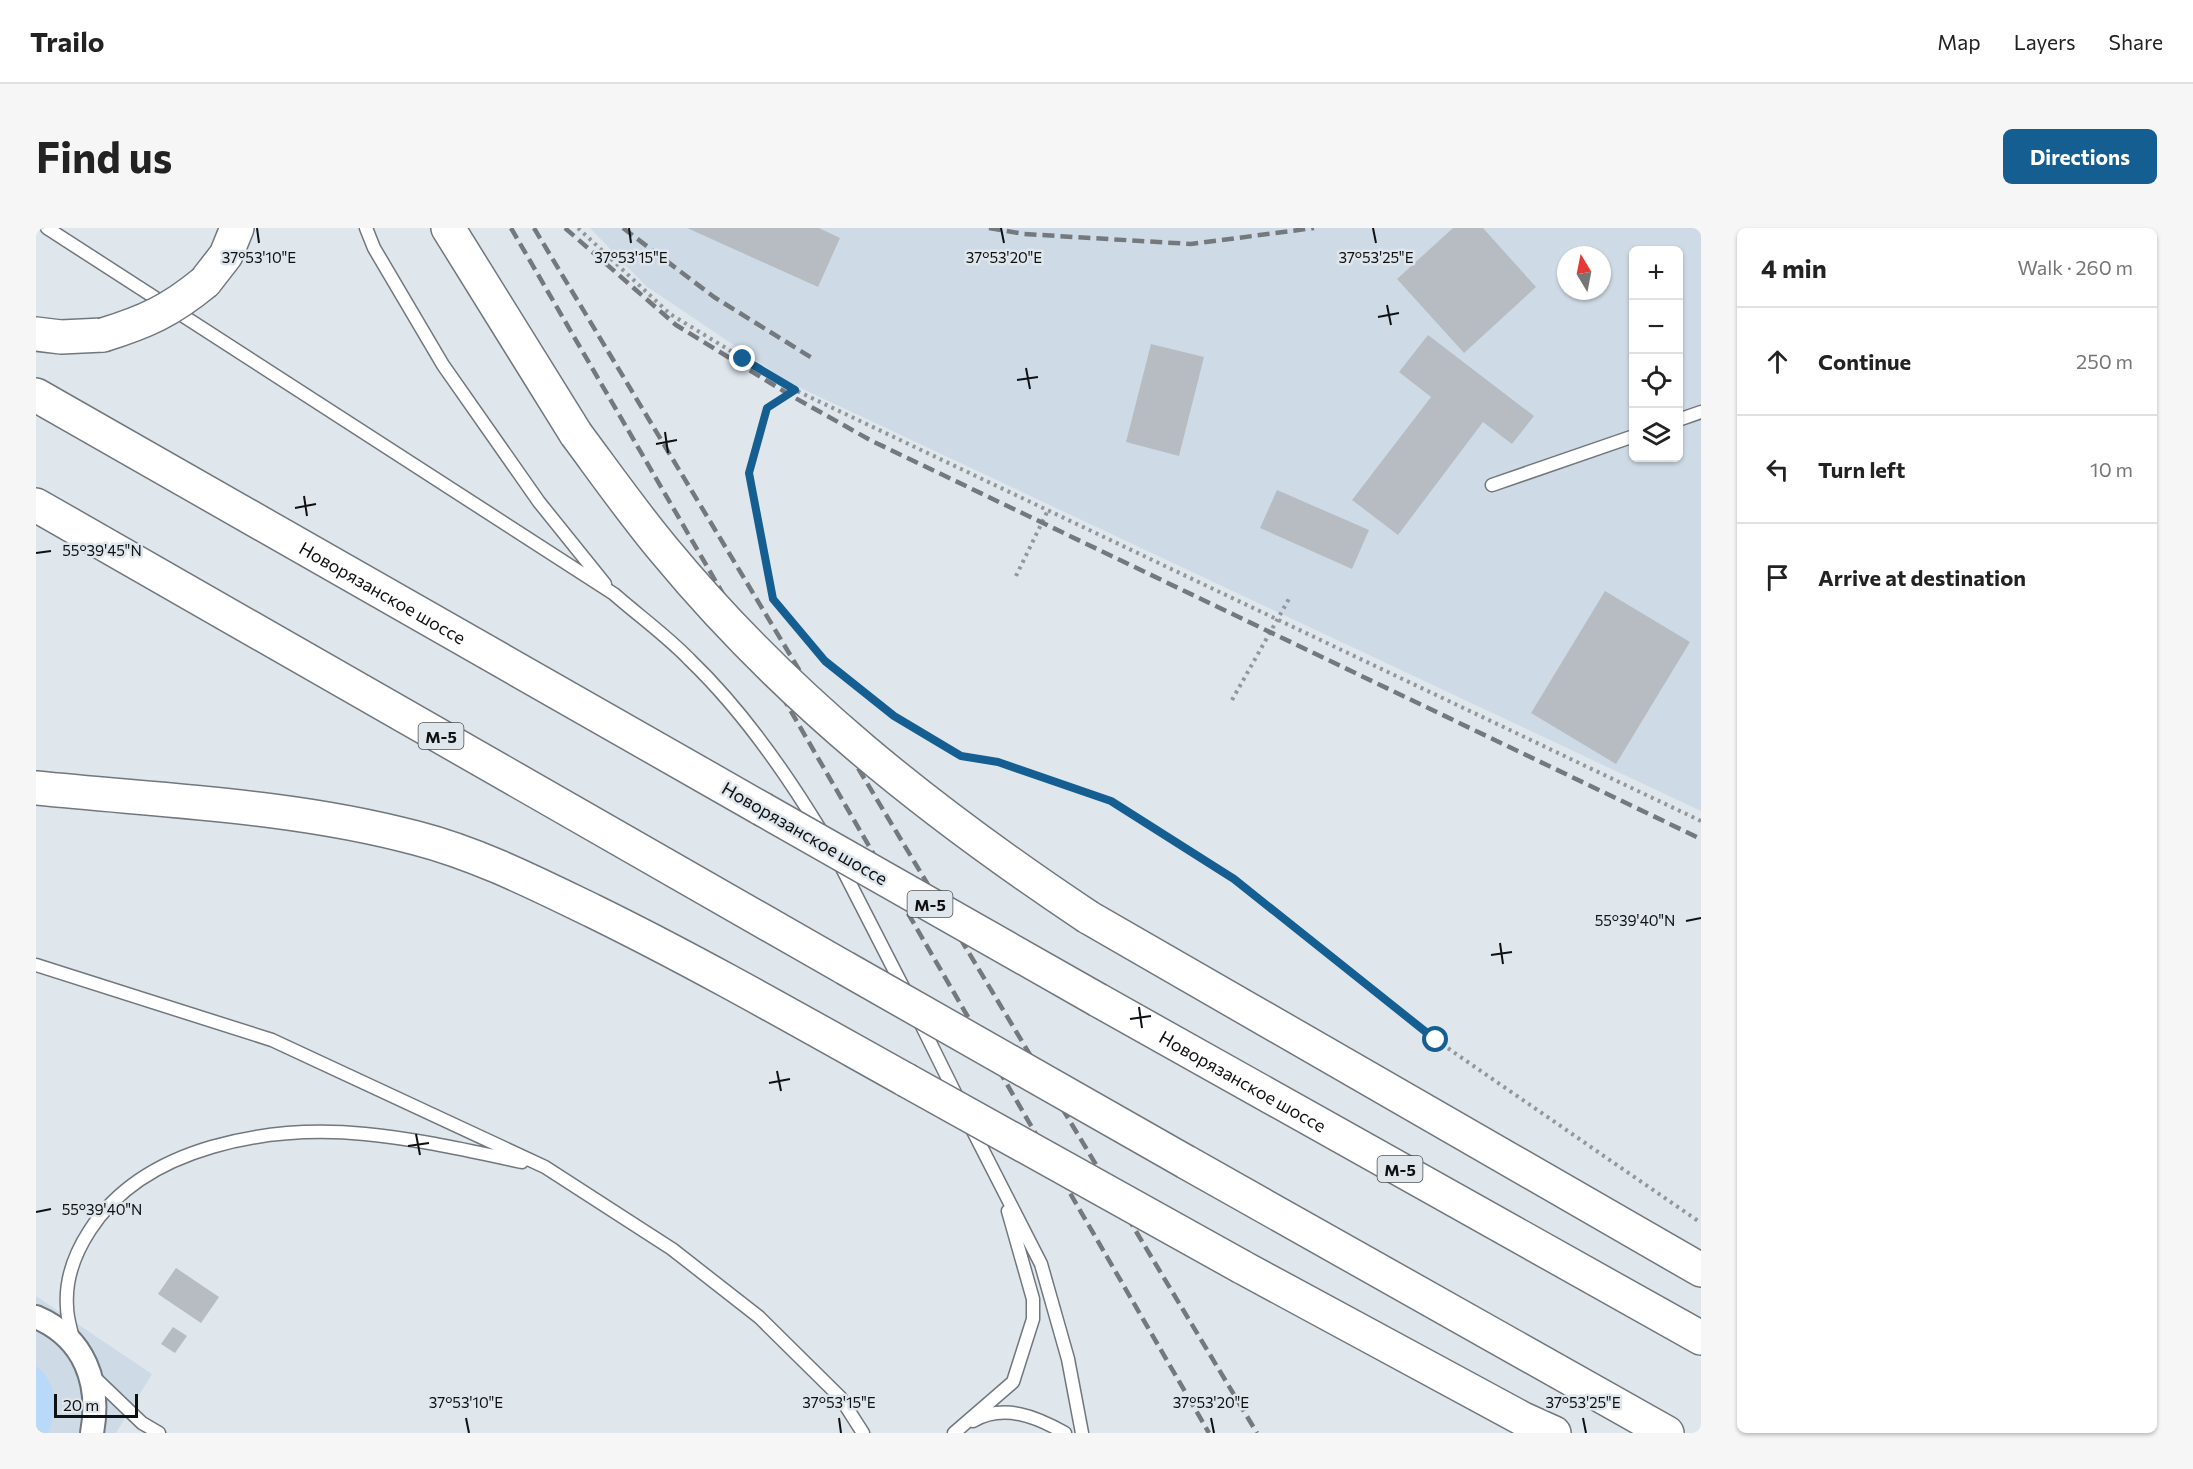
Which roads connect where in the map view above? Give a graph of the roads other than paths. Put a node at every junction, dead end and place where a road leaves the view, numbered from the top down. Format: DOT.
graph roads {
  1 [pos="47,228"];
  2 [pos="237,228"];
  3 [pos="366,228"];
  4 [pos="448,228"];
  5 [pos="36,334"];
  6 [pos="36,395"];
  7 [pos="1701,412"];
  8 [pos="1683,418"];
  9 [pos="1629,438"];
  10 [pos="1492,484"];
  11 [pos="36,505"];
  12 [pos="614,594"];
  13 [pos="36,789"];
  14 [pos="36,965"];
  15 [pos="545,1167"];
  16 [pos="1000,1184"];
  17 [pos="1701,1270"];
  18 [pos="36,1317"];
  19 [pos="1701,1338"];
  20 [pos="73,1343"];
  21 [pos="92,1375"];
  22 [pos="1535,1426"];
  23 [pos="955,1432"];
  24 [pos="92,1433"];
  25 [pos="159,1433"];
  26 [pos="863,1433"];
  27 [pos="1065,1433"];
  28 [pos="1082,1433"];
  29 [pos="1554,1433"];
  30 [pos="1667,1433"];
  1 -- 12 [label="lane"];
  2 -- 5 [label="main road, bridge"];
  3 -- 12 [label="lane"];
  4 -- 17 [label="main road, bridge"];
  6 -- 19 [label="main road, Новорязанское шоссе / М-5, bridge"];
  7 -- 8 [label="lane"];
  9 -- 10 [label="lane"];
  11 -- 30 [label="main road, М-5, bridge"];
  12 -- 16 [label="lane"];
  13 -- 22 [label="main road, bridge"];
  14 -- 15 [label="lane"];
  15 -- 20 [label="lane"];
  15 -- 26 [label="lane"];
  16 -- 23 [label="lane"];
  16 -- 28 [label="lane"];
  18 -- 20 [label="street"];
  20 -- 21 [label="street"];
  21 -- 24 [label="street"];
  21 -- 25 [label="lane"];
  22 -- 29 [label="main road"];
  23 -- 27 [label="lane"];
}
